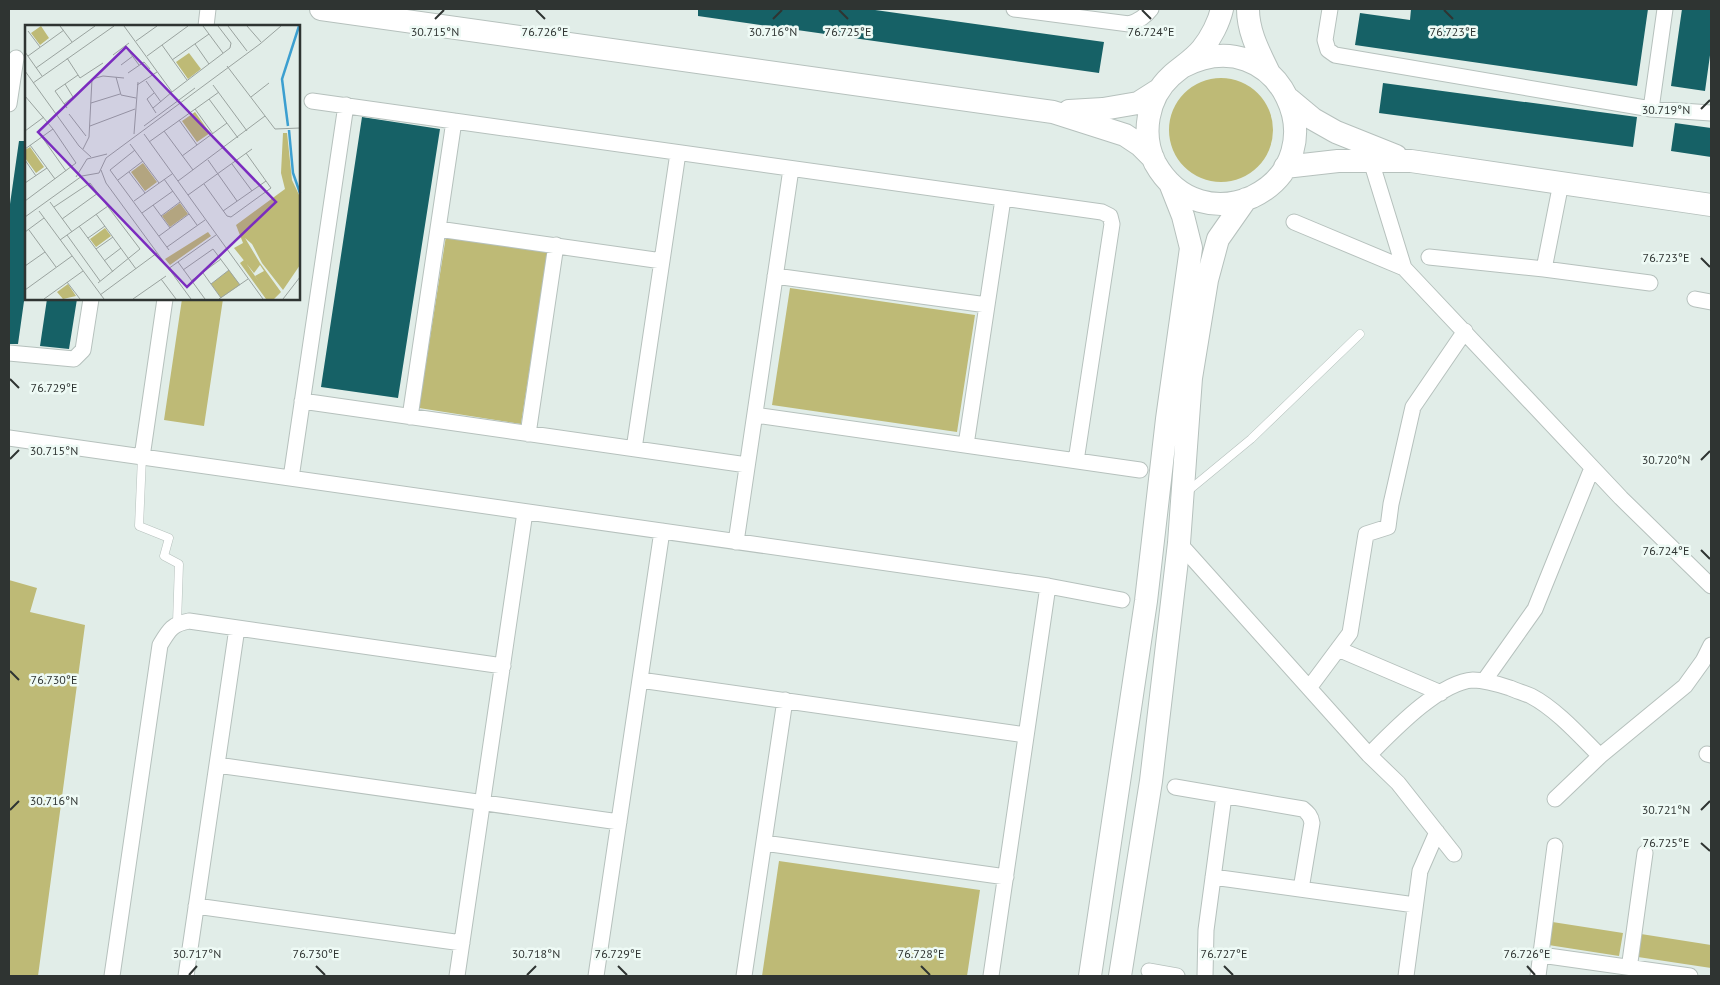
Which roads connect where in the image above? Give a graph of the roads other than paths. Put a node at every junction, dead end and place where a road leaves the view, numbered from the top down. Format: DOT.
graph roads {
  1 [pos="208,9"];
  2 [pos="321,9"];
  3 [pos="1014,9"];
  4 [pos="1151,9"];
  5 [pos="1222,9"];
  6 [pos="1248,9"];
  7 [pos="1330,9"];
  8 [pos="1666,9"];
  9 [pos="1038,10"];
  10 [pos="363,12"];
  11 [pos="206,25"];
  12 [pos="17,58"];
  13 [pos="1182,68"];
  14 [pos="1269,73"];
  15 [pos="1160,89"];
  16 [pos="1289,99"];
  17 [pos="312,101"];
  18 [pos="9,104"];
  19 [pos="346,105"];
  20 [pos="1651,109"];
  21 [pos="1053,112"];
  22 [pos="1711,113"];
  23 [pos="454,121"];
  24 [pos="678,153"];
  25 [pos="1153,158"];
  26 [pos="1371,161"];
  27 [pos="1411,161"];
  28 [pos="1285,167"];
  29 [pos="791,169"];
  30 [pos="1170,183"];
  31 [pos="1561,183"];
  32 [pos="1002,199"];
  33 [pos="1246,200"];
  34 [pos="1711,204"];
  35 [pos="1294,222"];
  36 [pos="438,229"];
  37 [pos="556,245"];
  38 [pos="1429,257"];
  39 [pos="662,261"];
  40 [pos="1404,268"];
  41 [pos="1544,268"];
  42 [pos="775,276"];
  43 [pos="1650,283"];
  44 [pos="1695,299"];
  45 [pos="91,300"];
  46 [pos="166,300"];
  47 [pos="1711,302"];
  48 [pos="987,305"];
  49 [pos="1465,331"];
  50 [pos="1360,334"];
  51 [pos="9,353"];
  52 [pos="302,401"];
  53 [pos="755,415"];
  54 [pos="410,417"];
  55 [pos="528,434"];
  56 [pos="9,438"];
  57 [pos="966,445"];
  58 [pos="634,449"];
  59 [pos="142,457"];
  60 [pos="1076,461"];
  61 [pos="747,465"];
  62 [pos="1592,468"];
  63 [pos="1140,470"];
  64 [pos="291,478"];
  65 [pos="1183,496"];
  66 [pos="525,512"];
  67 [pos="662,531"];
  68 [pos="736,542"];
  69 [pos="1180,544"];
  70 [pos="1048,586"];
  71 [pos="1711,586"];
  72 [pos="1122,600"];
  73 [pos="177,623"];
  74 [pos="237,628"];
  75 [pos="1711,645"];
  76 [pos="1338,649"];
  77 [pos="503,666"];
  78 [pos="640,680"];
  79 [pos="1484,682"];
  80 [pos="1310,688"];
  81 [pos="1441,693"];
  82 [pos="785,700"];
  83 [pos="1026,735"];
  84 [pos="1369,755"];
  85 [pos="1600,756"];
  86 [pos="217,765"];
  87 [pos="1175,787"];
  88 [pos="1224,796"];
  89 [pos="1556,799"];
  90 [pos="482,803"];
  91 [pos="619,822"];
  92 [pos="1437,832"];
  93 [pos="764,843"];
  94 [pos="1555,846"];
  95 [pos="1645,853"];
  96 [pos="1454,854"];
  97 [pos="1006,877"];
  98 [pos="1213,877"];
  99 [pos="1301,889"];
  100 [pos="1415,905"];
  101 [pos="196,906"];
  102 [pos="462,943"];
  103 [pos="1541,955"];
  104 [pos="1629,968"];
  105 [pos="1149,971"];
  106 [pos="1659,974"];
  107 [pos="112,976"];
  108 [pos="186,976"];
  109 [pos="457,976"];
  110 [pos="596,976"];
  111 [pos="744,976"];
  112 [pos="991,976"];
  113 [pos="1090,976"];
  114 [pos="1120,976"];
  115 [pos="1177,976"];
  116 [pos="1205,976"];
  117 [pos="1406,976"];
  118 [pos="1538,976"];
  119 [pos="1690,976"];
  1 -- 11 [label="street"];
  2 -- 10 [label="main road"];
  3 -- 9 [label="street"];
  4 -- 9 [label="street"];
  5 -- 13 [label="main road"];
  6 -- 14 [label="main road"];
  7 -- 20 [label="street"];
  8 -- 20 [label="street"];
  10 -- 21 [label="main road"];
  12 -- 18 [label="street"];
  13 -- 14 [label="main road"];
  13 -- 15 [label="main road"];
  14 -- 16 [label="main road"];
  15 -- 21 [label="main road"];
  15 -- 25 [label="main road"];
  16 -- 27 [label="main road"];
  16 -- 28 [label="main road"];
  17 -- 19 [label="street"];
  19 -- 23 [label="street"];
  19 -- 52 [label="street"];
  20 -- 22 [label="street"];
  21 -- 25 [label="main road"];
  23 -- 24 [label="street"];
  23 -- 36 [label="street"];
  24 -- 29 [label="street"];
  24 -- 39 [label="street"];
  25 -- 30 [label="main road"];
  26 -- 27 [label="main road"];
  26 -- 28 [label="main road"];
  26 -- 40 [label="street"];
  27 -- 31 [label="main road"];
  28 -- 33 [label="main road"];
  29 -- 32 [label="street"];
  29 -- 42 [label="street"];
  30 -- 33 [label="main road"];
  30 -- 113 [label="main road"];
  31 -- 34 [label="main road"];
  31 -- 41 [label="street"];
  32 -- 48 [label="street"];
  32 -- 60 [label="street"];
  33 -- 65 [label="main road"];
  35 -- 40 [label="street"];
  36 -- 37 [label="street"];
  36 -- 54 [label="street"];
  37 -- 39 [label="street"];
  37 -- 55 [label="street"];
  38 -- 41 [label="street"];
  39 -- 58 [label="street"];
  40 -- 49 [label="street"];
  41 -- 43 [label="street"];
  42 -- 48 [label="street"];
  42 -- 53 [label="street"];
  44 -- 47 [label="street"];
  45 -- 51 [label="street"];
  46 -- 59 [label="street"];
  48 -- 57 [label="street"];
  49 -- 62 [label="street"];
  49 -- 76 [label="street"];
  50 -- 65 [label="lane"];
  52 -- 54 [label="street"];
  52 -- 64 [label="street"];
  53 -- 57 [label="street"];
  53 -- 61 [label="street"];
  54 -- 55 [label="street"];
  55 -- 58 [label="street"];
  56 -- 59 [label="street"];
  57 -- 60 [label="street"];
  58 -- 61 [label="street"];
  59 -- 64 [label="street"];
  59 -- 73 [label="lane"];
  60 -- 63 [label="street"];
  61 -- 68 [label="street"];
  62 -- 71 [label="street"];
  62 -- 79 [label="street"];
  64 -- 66 [label="street"];
  65 -- 69 [label="main road"];
  66 -- 67 [label="street"];
  66 -- 77 [label="street"];
  67 -- 68 [label="street"];
  67 -- 78 [label="street"];
  68 -- 70 [label="street"];
  69 -- 80 [label="street"];
  69 -- 114 [label="main road"];
  70 -- 72 [label="street"];
  70 -- 83 [label="street"];
  73 -- 74 [label="street"];
  73 -- 107 [label="street"];
  74 -- 77 [label="street"];
  74 -- 86 [label="street"];
  75 -- 85 [label="street"];
  76 -- 80 [label="street"];
  76 -- 81 [label="street"];
  77 -- 90 [label="street"];
  78 -- 82 [label="street"];
  78 -- 91 [label="street"];
  79 -- 81 [label="street"];
  79 -- 85 [label="street"];
  80 -- 84 [label="street"];
  81 -- 84 [label="street"];
  82 -- 83 [label="street"];
  82 -- 93 [label="street"];
  83 -- 97 [label="street"];
  84 -- 92 [label="street"];
  85 -- 89 [label="street"];
  86 -- 90 [label="street"];
  86 -- 101 [label="street"];
  87 -- 88 [label="street"];
  88 -- 98 [label="street"];
  88 -- 99 [label="street"];
  90 -- 91 [label="street"];
  90 -- 102 [label="street"];
  91 -- 110 [label="street"];
  92 -- 96 [label="street"];
  92 -- 100 [label="street"];
  93 -- 97 [label="street"];
  93 -- 111 [label="street"];
  94 -- 103 [label="street"];
  95 -- 104 [label="street"];
  97 -- 112 [label="street"];
  98 -- 99 [label="street"];
  98 -- 116 [label="street"];
  99 -- 100 [label="street"];
  100 -- 117 [label="street"];
  101 -- 102 [label="street"];
  101 -- 108 [label="street"];
  102 -- 109 [label="street"];
  103 -- 104 [label="street"];
  103 -- 118 [label="street"];
  104 -- 106 [label="street"];
  105 -- 115 [label="street"];
  106 -- 119 [label="street"];
}
